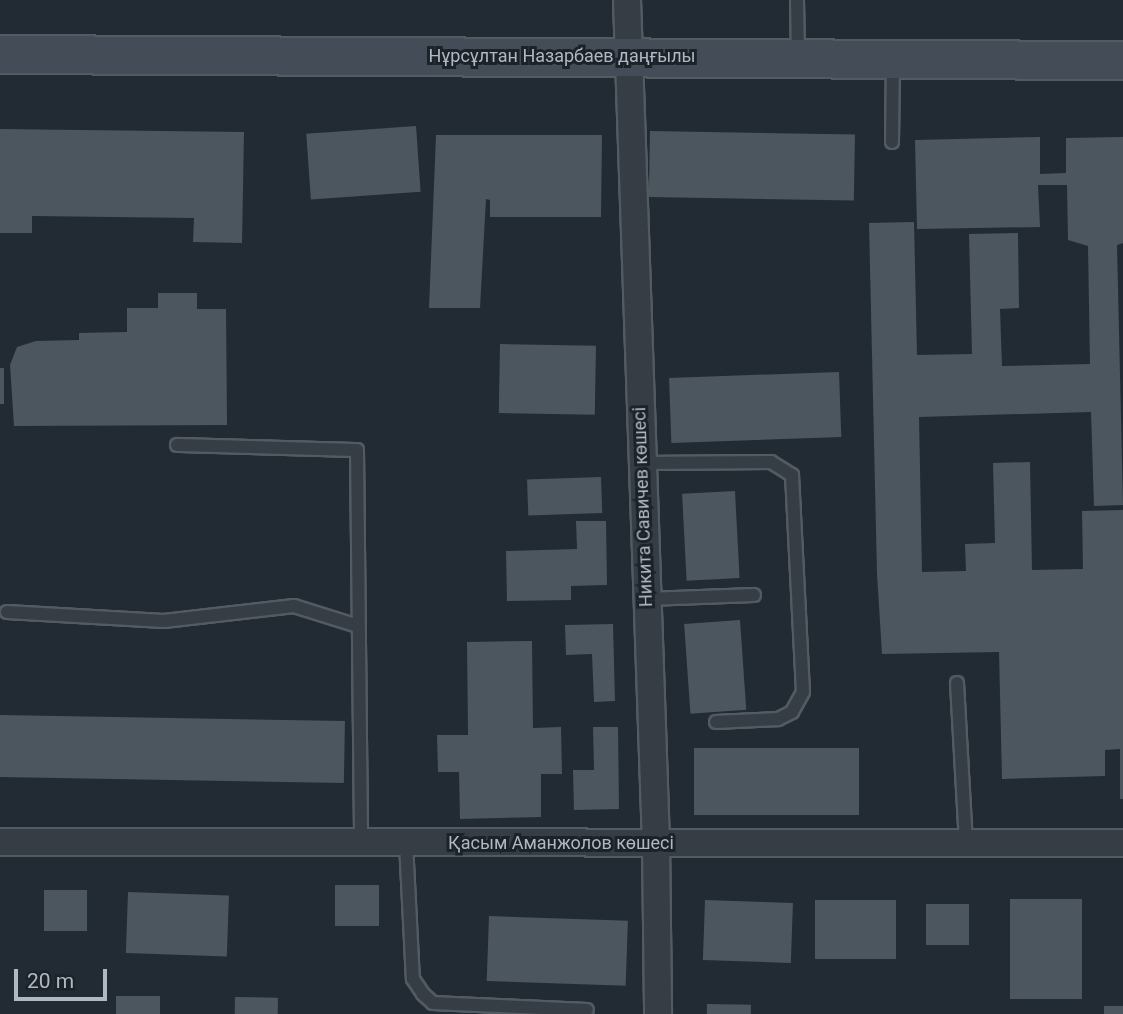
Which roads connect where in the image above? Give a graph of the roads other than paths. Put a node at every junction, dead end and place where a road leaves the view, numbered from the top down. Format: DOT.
graph roads {
  1 [pos="627,0"];
  2 [pos="797,0"];
  3 [pos="628,45"];
  4 [pos="0,54"];
  5 [pos="798,57"];
  6 [pos="893,57"];
  7 [pos="1123,60"];
  8 [pos="892,142"];
  9 [pos="177,445"];
  10 [pos="642,463"];
  11 [pos="754,595"];
  12 [pos="646,599"];
  13 [pos="7,612"];
  14 [pos="358,626"];
  15 [pos="957,683"];
  16 [pos="716,722"];
  17 [pos="0,842"];
  18 [pos="361,843"];
  19 [pos="406,843"];
  20 [pos="656,843"];
  21 [pos="966,843"];
  22 [pos="1123,843"];
  23 [pos="587,1010"];
  24 [pos="659,1014"];
  1 -- 3 [label="street, Никита Савичев көшесі"];
  2 -- 5 [label="lane"];
  3 -- 4 [label="main road, Нұрсұлтан Назарбаев даңғылы"];
  3 -- 5 [label="main road, Нұрсұлтан Назарбаев даңғылы"];
  3 -- 10 [label="street, Никита Савичев көшесі"];
  5 -- 6 [label="main road, Нұрсұлтан Назарбаев даңғылы"];
  6 -- 7 [label="main road, Нұрсұлтан Назарбаев даңғылы"];
  6 -- 8 [label="lane"];
  9 -- 14 [label="lane"];
  10 -- 12 [label="street, Никита Савичев көшесі"];
  10 -- 16 [label="lane"];
  11 -- 12 [label="lane"];
  12 -- 20 [label="street, Никита Савичев көшесі"];
  13 -- 14 [label="lane"];
  14 -- 18 [label="lane"];
  15 -- 21 [label="lane"];
  17 -- 18 [label="street, Қасым Аманжолов көшесі"];
  18 -- 19 [label="street, Қасым Аманжолов көшесі"];
  19 -- 20 [label="street, Қасым Аманжолов көшесі"];
  19 -- 23 [label="lane"];
  20 -- 21 [label="street, Қасым Аманжолов көшесі"];
  20 -- 24 [label="street, Никита Савичев көшесі"];
  21 -- 22 [label="street, Қасым Аманжолов көшесі"];
}
